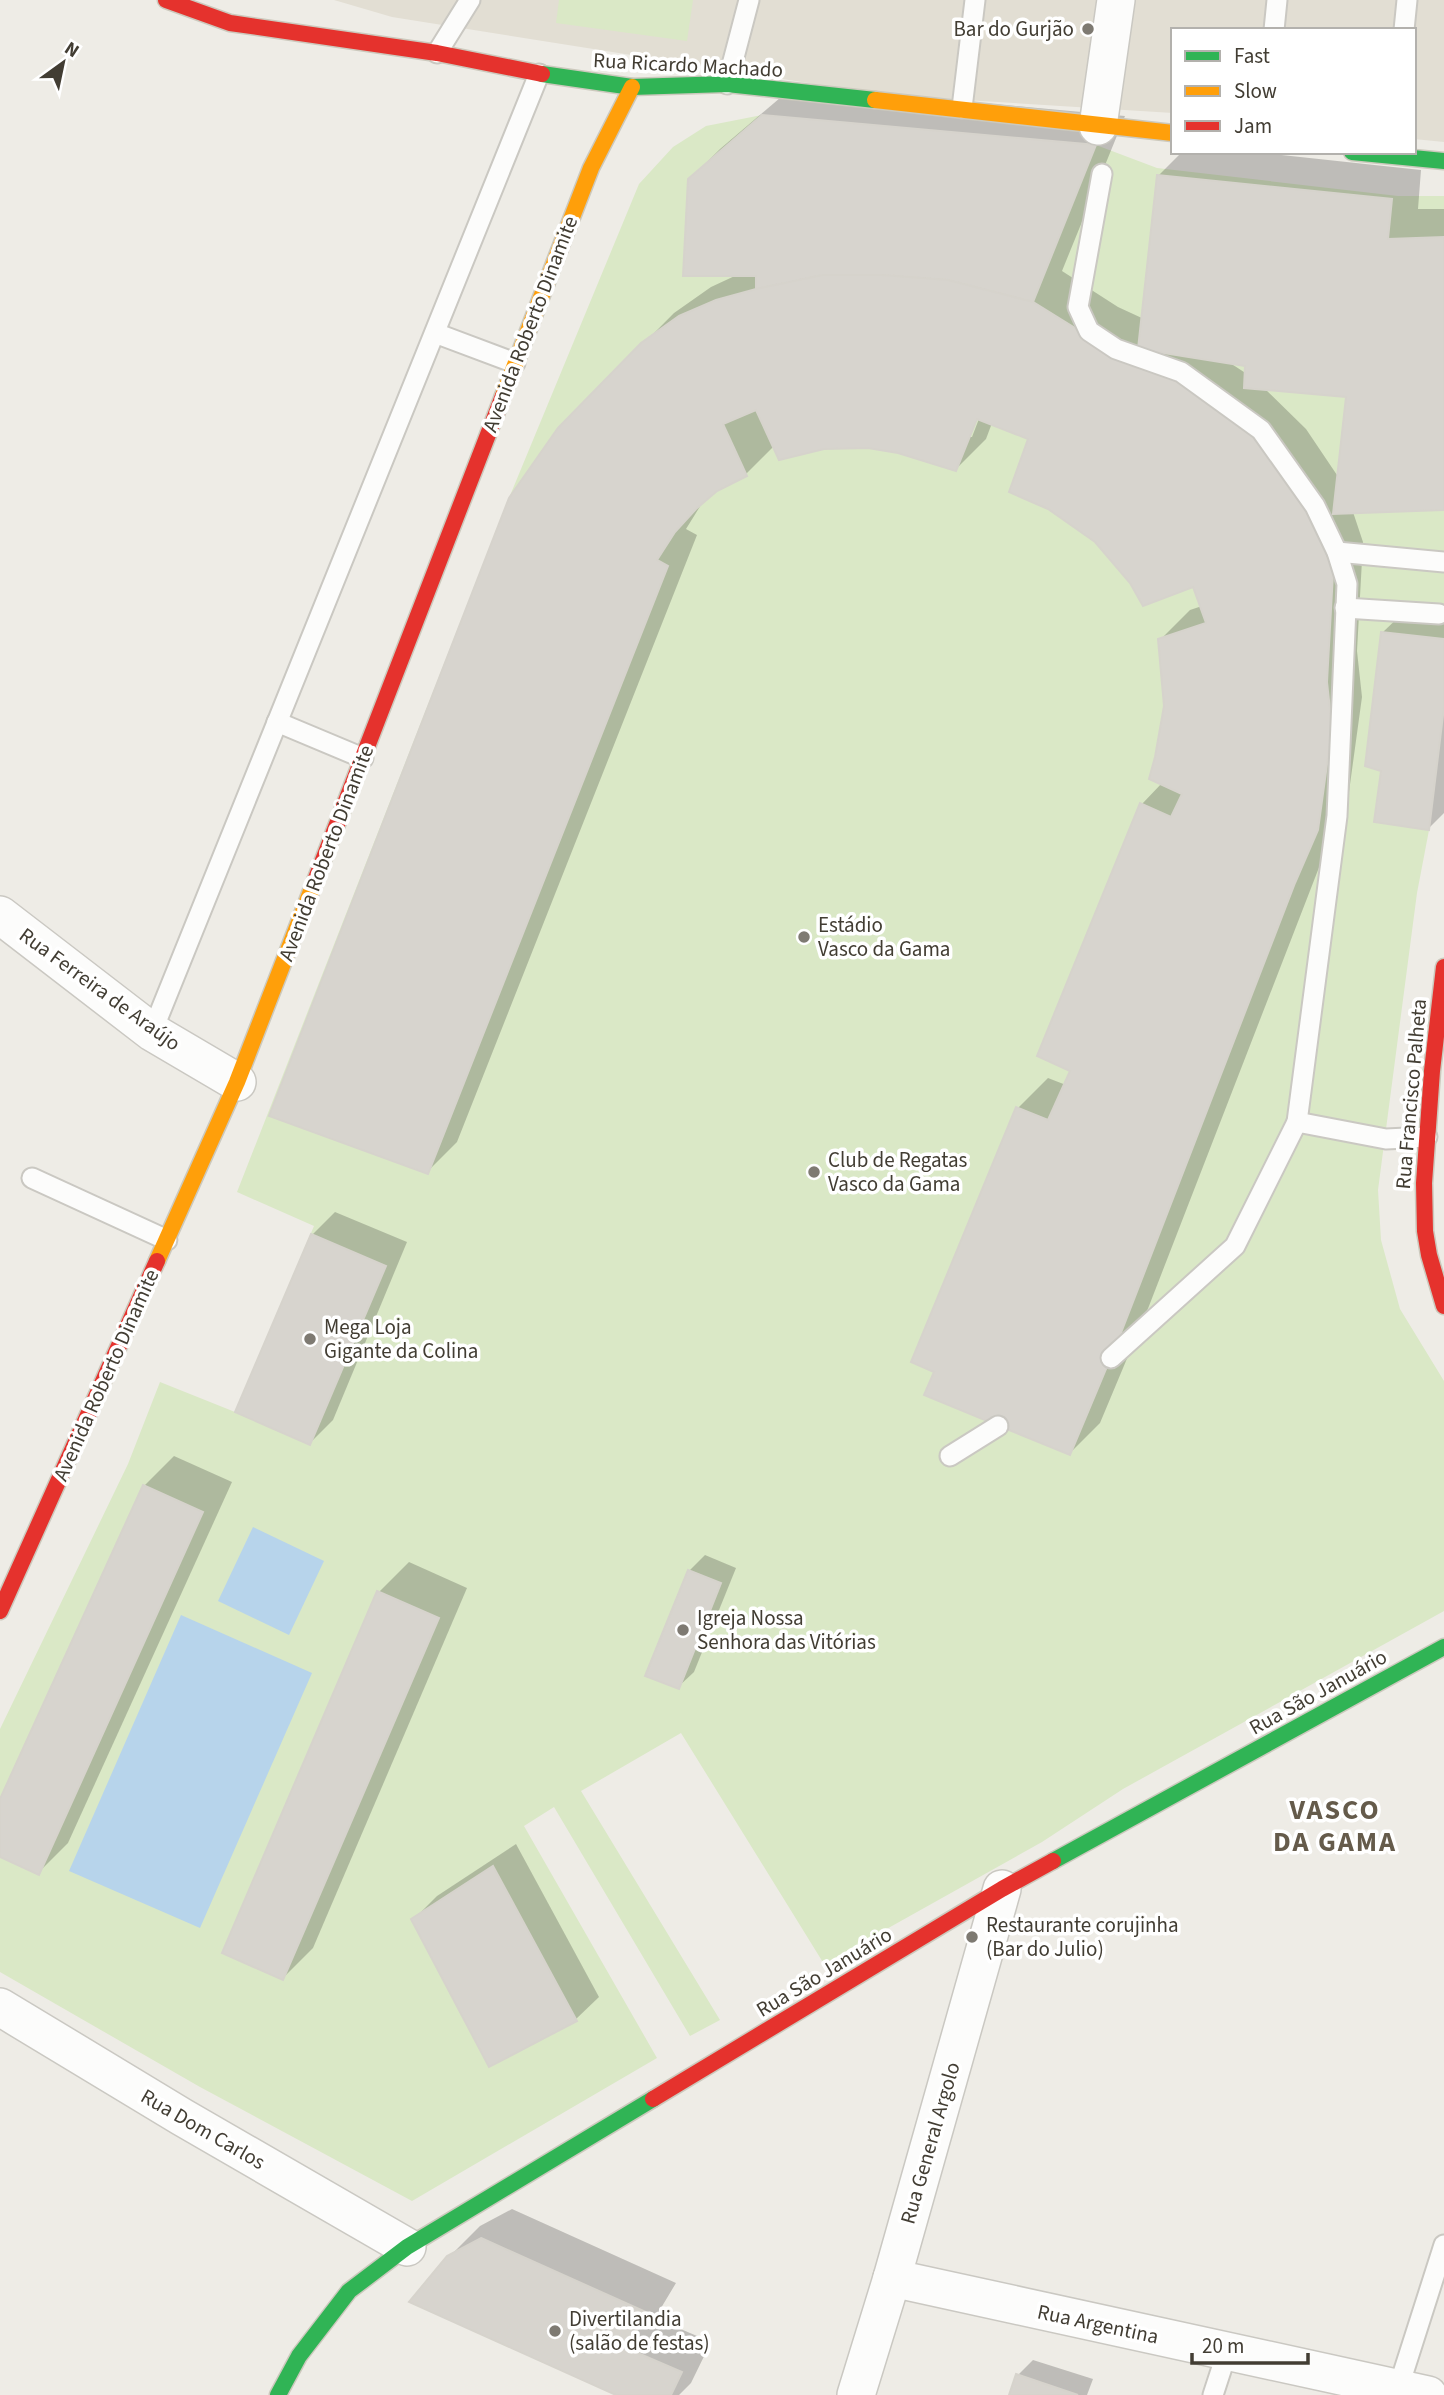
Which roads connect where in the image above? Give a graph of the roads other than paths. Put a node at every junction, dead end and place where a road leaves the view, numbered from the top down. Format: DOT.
graph roads {
  1 [pos="166,0"];
  2 [pos="470,0"];
  3 [pos="749,0"];
  4 [pos="975,0"];
  5 [pos="1116,0"];
  6 [pos="1277,0"];
  7 [pos="1407,0"];
  8 [pos="1273,28"];
  9 [pos="1404,28"];
  10 [pos="437,53"];
  11 [pos="539,74"];
  12 [pos="727,84"];
  13 [pos="632,87"];
  14 [pos="962,108"];
  15 [pos="1098,126"];
  16 [pos="1171,133"];
  17 [pos="1392,155"];
  18 [pos="1444,161"];
  19 [pos="1102,174"];
  20 [pos="435,333"];
  21 [pos="515,363"];
  22 [pos="1337,552"];
  23 [pos="1444,562"];
  24 [pos="1345,608"];
  25 [pos="1439,614"];
  26 [pos="277,722"];
  27 [pos="363,758"];
  28 [pos="0,915"];
  29 [pos="1444,967"];
  30 [pos="152,1032"];
  31 [pos="237,1082"];
  32 [pos="1297,1122"];
  33 [pos="1427,1137"];
  34 [pos="32,1178"];
  35 [pos="167,1240"];
  36 [pos="1444,1306"];
  37 [pos="1111,1357"];
  38 [pos="998,1426"];
  39 [pos="950,1456"];
  40 [pos="0,1611"];
  41 [pos="1444,1647"];
  42 [pos="1002,1889"];
  43 [pos="0,2007"];
  44 [pos="1444,2245"];
  45 [pos="407,2247"];
  46 [pos="892,2278"];
  47 [pos="1227,2351"];
  48 [pos="1413,2392"];
  49 [pos="278,2395"];
  50 [pos="856,2395"];
  51 [pos="1213,2395"];
  1 -- 10 [label="street, Rua Ricardo Machado"];
  2 -- 10 [label="lane"];
  3 -- 12 [label="lane"];
  4 -- 14 [label="lane"];
  5 -- 15 [label="street"];
  6 -- 8 [label="lane"];
  7 -- 9 [label="lane"];
  10 -- 11 [label="street, Rua Ricardo Machado"];
  11 -- 13 [label="street, Rua Ricardo Machado"];
  11 -- 20 [label="lane"];
  12 -- 13 [label="street, Rua Ricardo Machado"];
  12 -- 14 [label="street, Rua Ricardo Machado"];
  13 -- 21 [label="street, Avenida Roberto Dinamite"];
  14 -- 15 [label="street, Rua Ricardo Machado"];
  15 -- 16 [label="street, Rua Ricardo Machado"];
  17 -- 18 [label="street"];
  19 -- 22 [label="lane"];
  20 -- 21 [label="lane"];
  20 -- 26 [label="lane"];
  21 -- 27 [label="street, Avenida Roberto Dinamite"];
  22 -- 23 [label="lane"];
  22 -- 24 [label="lane"];
  24 -- 25 [label="lane"];
  24 -- 32 [label="lane"];
  26 -- 27 [label="lane"];
  26 -- 30 [label="lane"];
  27 -- 31 [label="street, Avenida Roberto Dinamite"];
  28 -- 30 [label="street, Rua Ferreira de Araújo"];
  29 -- 33 [label="street, Rua Francisco Palheta"];
  30 -- 31 [label="street, Rua Ferreira de Araújo"];
  31 -- 35 [label="street, Avenida Roberto Dinamite"];
  32 -- 33 [label="lane"];
  32 -- 37 [label="lane"];
  33 -- 36 [label="street, Rua Francisco Palheta"];
  34 -- 35 [label="lane"];
  35 -- 40 [label="street, Avenida Roberto Dinamite"];
  38 -- 39 [label="lane"];
  41 -- 42 [label="street, Rua São Januário"];
  42 -- 45 [label="street, Rua São Januário"];
  42 -- 46 [label="street, Rua General Argolo"];
  43 -- 45 [label="street, Rua Dom Carlos"];
  44 -- 48 [label="lane"];
  45 -- 49 [label="street, Rua São Januário"];
  46 -- 47 [label="street, Rua Argentina"];
  46 -- 50 [label="street, Rua General Argolo"];
  47 -- 48 [label="street, Rua Argentina"];
  47 -- 51 [label="lane"];
}
